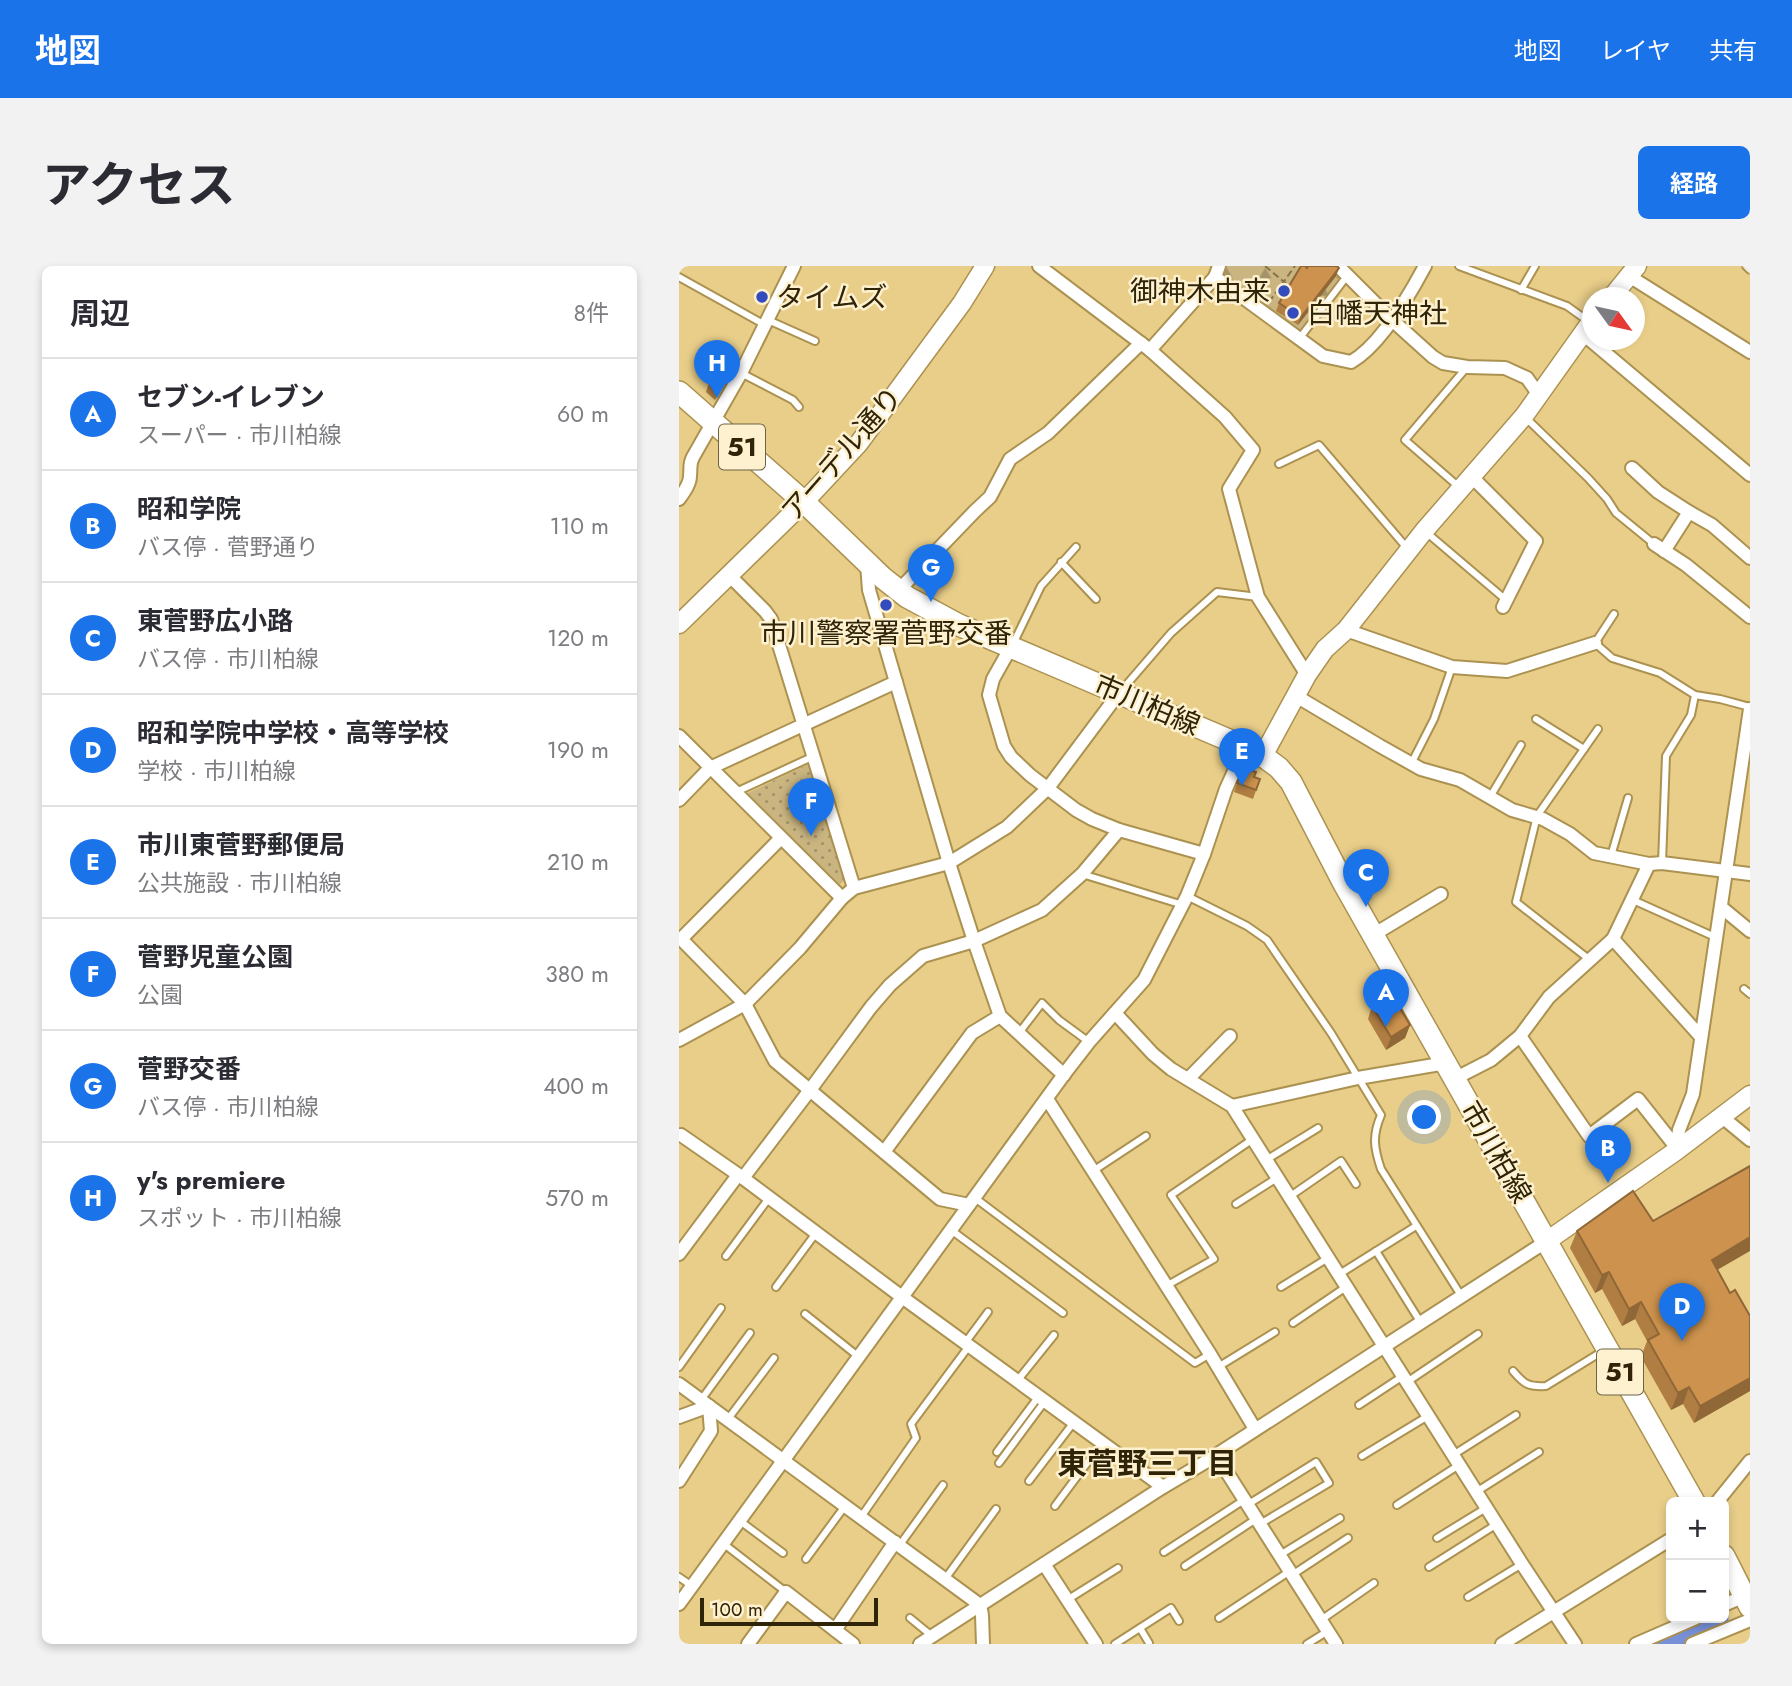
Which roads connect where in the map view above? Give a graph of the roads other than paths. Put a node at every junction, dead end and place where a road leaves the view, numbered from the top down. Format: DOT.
graph roads {
  1 [pos="793,266"];
  2 [pos="985,266"];
  3 [pos="1425,266"];
  4 [pos="1459,266"];
  5 [pos="1535,266"];
  6 [pos="1746,266"];
  7 [pos="1041,267"];
  8 [pos="1343,270"];
  9 [pos="1750,270"];
  10 [pos="1217,271"];
  11 [pos="1633,271"];
  12 [pos="680,279"];
  13 [pos="1620,287"];
  14 [pos="1521,290"];
  15 [pos="1392,320"];
  16 [pos="1582,320"];
  17 [pos="766,323"];
  18 [pos="1582,334"];
  19 [pos="1299,339"];
  20 [pos="815,341"];
  21 [pos="1146,347"];
  22 [pos="1615,350"];
  23 [pos="1750,352"];
  24 [pos="1467,367"];
  25 [pos="741,373"];
  26 [pos="679,392"];
  27 [pos="1539,395"];
  28 [pos="799,407"];
  29 [pos="1524,416"];
  30 [pos="713,422"];
  31 [pos="1279,464"];
  32 [pos="684,467"];
  33 [pos="1632,468"];
  34 [pos="1750,475"];
  35 [pos="1466,483"];
  36 [pos="679,499"];
  37 [pos="804,502"];
  38 [pos="1689,512"];
  39 [pos="1424,531"];
  40 [pos="1076,547"];
  41 [pos="1659,547"];
  42 [pos="1409,550"];
  43 [pos="1750,558"];
  44 [pos="1062,562"];
  45 [pos="867,563"];
  46 [pos="729,575"];
  47 [pos="894,588"];
  48 [pos="1258,597"];
  49 [pos="1096,599"];
  50 [pos="872,600"];
  51 [pos="1505,604"];
  52 [pos="1614,614"];
  53 [pos="1750,617"];
  54 [pos="679,624"];
  55 [pos="1346,630"];
  56 [pos="1595,643"];
  57 [pos="1011,647"];
  58 [pos="1452,667"];
  59 [pos="1307,676"];
  60 [pos="896,682"];
  61 [pos="1119,693"];
  62 [pos="1695,695"];
  63 [pos="1296,696"];
  64 [pos="1750,708"];
  65 [pos="1536,719"];
  66 [pos="804,724"];
  67 [pos="1598,729"];
  68 [pos="679,736"];
  69 [pos="1521,745"];
  70 [pos="1584,749"];
  71 [pos="1254,752"];
  72 [pos="814,756"];
  73 [pos="1411,764"];
  74 [pos="711,768"];
  75 [pos="1048,788"];
  76 [pos="736,793"];
  77 [pos="1490,797"];
  78 [pos="1628,798"];
  79 [pos="679,800"];
  80 [pos="1537,816"];
  81 [pos="1119,830"];
  82 [pos="781,838"];
  83 [pos="1204,854"];
  84 [pos="1611,856"];
  85 [pos="950,863"];
  86 [pos="1656,864"];
  87 [pos="1727,870"];
  88 [pos="1082,874"];
  89 [pos="1750,874"];
  90 [pos="854,888"];
  91 [pos="1441,894"];
  92 [pos="842,898"];
  93 [pos="1633,900"];
  94 [pos="1185,901"];
  95 [pos="1721,907"];
  96 [pos="1750,931"];
  97 [pos="1373,935"];
  98 [pos="1717,937"];
  99 [pos="680,939"];
  100 [pos="1613,939"];
  101 [pos="974,940"];
  102 [pos="1590,960"];
  103 [pos="1744,989"];
  104 [pos="1750,994"];
  105 [pos="745,1003"];
  106 [pos="1115,1013"];
  107 [pos="1000,1016"];
  108 [pos="1019,1033"];
  109 [pos="1230,1036"];
  110 [pos="1520,1036"];
  111 [pos="1702,1037"];
  112 [pos="679,1040"];
  113 [pos="1089,1042"];
  114 [pos="1450,1071"];
  115 [pos="1064,1074"];
  116 [pos="1358,1078"];
  117 [pos="1188,1079"];
  118 [pos="810,1090"];
  119 [pos="1750,1095"];
  120 [pos="1047,1099"];
  121 [pos="1232,1106"];
  122 [pos="1721,1116"];
  123 [pos="1318,1128"];
  124 [pos="680,1135"];
  125 [pos="1146,1136"];
  126 [pos="1253,1139"];
  127 [pos="1750,1140"];
  128 [pos="1676,1149"];
  129 [pos="884,1152"];
  130 [pos="1266,1160"];
  131 [pos="1093,1171"];
  132 [pos="740,1176"];
  133 [pos="1277,1178"];
  134 [pos="1356,1184"];
  135 [pos="1289,1197"];
  136 [pos="769,1198"];
  137 [pos="972,1202"];
  138 [pos="1236,1204"];
  139 [pos="1416,1226"];
  140 [pos="951,1230"];
  141 [pos="816,1233"];
  142 [pos="1547,1241"];
  143 [pos="1376,1251"];
  144 [pos="679,1254"];
  145 [pos="726,1256"];
  146 [pos="1328,1258"];
  147 [pos="1338,1275"];
  148 [pos="1166,1286"];
  149 [pos="776,1287"];
  150 [pos="1281,1287"];
  151 [pos="1346,1287"];
  152 [pos="902,1297"];
  153 [pos="1462,1297"];
  154 [pos="721,1308"];
  155 [pos="988,1312"];
  156 [pos="1063,1313"];
  157 [pos="805,1314"];
  158 [pos="1293,1323"];
  159 [pos="1421,1323"];
  160 [pos="1275,1332"];
  161 [pos="750,1333"];
  162 [pos="1478,1334"];
  163 [pos="1054,1335"];
  164 [pos="967,1344"];
  165 [pos="1384,1347"];
  166 [pos="1607,1348"];
  167 [pos="1210,1354"];
  168 [pos="859,1357"];
  169 [pos="774,1358"];
  170 [pos="679,1367"];
  171 [pos="1218,1367"];
  172 [pos="1513,1371"];
  173 [pos="1405,1379"];
  174 [pos="1017,1381"];
  175 [pos="679,1384"];
  176 [pos="1042,1399"];
  177 [pos="705,1403"];
  178 [pos="1359,1405"];
  179 [pos="1516,1415"];
  180 [pos="1428,1416"];
  181 [pos="679,1417"];
  182 [pos="728,1419"];
  183 [pos="1074,1422"];
  184 [pos="1255,1429"];
  185 [pos="1102,1442"];
  186 [pos="997,1452"];
  187 [pos="1539,1452"];
  188 [pos="1216,1455"];
  189 [pos="1362,1456"];
  190 [pos="1456,1460"];
  191 [pos="783,1461"];
  192 [pos="1750,1461"];
  193 [pos="999,1463"];
  194 [pos="679,1481"];
  195 [pos="1029,1481"];
  196 [pos="943,1485"];
  197 [pos="1163,1487"];
  198 [pos="1476,1492"];
  199 [pos="1691,1497"];
  200 [pos="1721,1497"];
  201 [pos="1246,1502"];
  202 [pos="1397,1504"];
  203 [pos="845,1506"];
  204 [pos="1055,1506"];
  205 [pos="1486,1508"];
  206 [pos="996,1509"];
  207 [pos="861,1517"];
  208 [pos="1340,1518"];
  209 [pos="740,1521"];
  210 [pos="1258,1522"];
  211 [pos="1497,1524"];
  212 [pos="1348,1538"];
  213 [pos="1437,1538"];
  214 [pos="1666,1542"];
  215 [pos="724,1544"];
  216 [pos="897,1544"];
  217 [pos="1164,1552"];
  218 [pos="783,1553"];
  219 [pos="1280,1555"];
  220 [pos="806,1559"];
  221 [pos="1726,1560"];
  222 [pos="1044,1564"];
  223 [pos="1522,1564"];
  224 [pos="1185,1566"];
  225 [pos="1429,1567"];
  226 [pos="1118,1568"];
  227 [pos="1291,1573"];
  228 [pos="679,1577"];
  229 [pos="944,1580"];
  230 [pos="1374,1583"];
  231 [pos="692,1586"];
  232 [pos="786,1592"];
  233 [pos="1468,1597"];
  234 [pos="1067,1600"];
  235 [pos="1748,1603"];
  236 [pos="679,1604"];
  237 [pos="980,1605"];
  238 [pos="1729,1605"];
  239 [pos="1554,1611"];
  240 [pos="910,1618"];
  241 [pos="1219,1618"];
  242 [pos="1321,1620"];
  243 [pos="1179,1621"];
  244 [pos="1684,1623"];
  245 [pos="1140,1628"];
  246 [pos="835,1630"];
  247 [pos="1328,1631"];
  248 [pos="932,1636"];
  249 [pos="1149,1643"];
  250 [pos="1696,1643"];
  251 [pos="748,1644"];
  252 [pos="853,1644"];
  253 [pos="920,1644"];
  254 [pos="983,1644"];
  255 [pos="1096,1644"];
  256 [pos="1115,1644"];
  257 [pos="1307,1644"];
  258 [pos="1336,1644"];
  259 [pos="1502,1644"];
  260 [pos="1575,1644"];
  261 [pos="1636,1644"];
  1 -- 17 [label="street"];
  2 -- 37 [label="street, アーデル通り"];
  3 -- 15 [label="street"];
  4 -- 14 [label="lane"];
  5 -- 14 [label="lane"];
  6 -- 9 [label="lane"];
  7 -- 21 [label="street"];
  8 -- 15 [label="street"];
  8 -- 19 [label="lane"];
  10 -- 19 [label="street"];
  10 -- 21 [label="street"];
  11 -- 13 [label="street"];
  11 -- 23 [label="street"];
  12 -- 17 [label="lane"];
  14 -- 16 [label="lane"];
  15 -- 19 [label="street"];
  15 -- 24 [label="street"];
  17 -- 20 [label="lane"];
  17 -- 25 [label="street"];
  18 -- 27 [label="street"];
  21 -- 47 [label="street"];
  21 -- 48 [label="street"];
  22 -- 34 [label="street"];
  24 -- 27 [label="street"];
  24 -- 35 [label="lane"];
  25 -- 28 [label="lane"];
  25 -- 30 [label="street"];
  26 -- 30 [label="main road, 市川柏線 / 51"];
  27 -- 29 [label="street"];
  29 -- 35 [label="street"];
  29 -- 41 [label="lane"];
  30 -- 32 [label="street"];
  30 -- 37 [label="main road, 市川柏線 / 51"];
  31 -- 42 [label="lane"];
  32 -- 36 [label="street"];
  33 -- 38 [label="street"];
  35 -- 39 [label="street"];
  35 -- 51 [label="street"];
  37 -- 45 [label="main road, 市川柏線 / 51"];
  37 -- 46 [label="street, アーデル通り"];
  38 -- 41 [label="street"];
  38 -- 43 [label="street"];
  39 -- 42 [label="street"];
  39 -- 51 [label="lane"];
  40 -- 44 [label="lane"];
  41 -- 53 [label="street"];
  42 -- 55 [label="street"];
  44 -- 49 [label="lane"];
  44 -- 57 [label="lane"];
  45 -- 47 [label="main road, 市川柏線 / 51"];
  45 -- 50 [label="street"];
  46 -- 54 [label="street, アーデル通り"];
  46 -- 66 [label="street"];
  47 -- 50 [label="street"];
  47 -- 57 [label="main road, 市川柏線 / 51"];
  48 -- 59 [label="street"];
  48 -- 61 [label="lane"];
  50 -- 60 [label="street"];
  52 -- 56 [label="lane"];
  55 -- 58 [label="street"];
  55 -- 59 [label="street"];
  56 -- 58 [label="street"];
  56 -- 62 [label="lane"];
  57 -- 61 [label="main road, 市川柏線 / 51"];
  57 -- 75 [label="street"];
  58 -- 73 [label="lane"];
  59 -- 63 [label="street"];
  60 -- 66 [label="street"];
  60 -- 85 [label="street"];
  61 -- 71 [label="main road, 市川柏線 / 51"];
  61 -- 75 [label="street"];
  62 -- 64 [label="lane"];
  62 -- 86 [label="lane"];
  63 -- 71 [label="street"];
  63 -- 73 [label="street"];
  64 -- 87 [label="street"];
  65 -- 70 [label="lane"];
  66 -- 72 [label="street"];
  66 -- 74 [label="street"];
  67 -- 70 [label="lane"];
  68 -- 74 [label="street"];
  69 -- 77 [label="lane"];
  70 -- 80 [label="lane"];
  71 -- 83 [label="street"];
  71 -- 97 [label="main road, 市川柏線 / 51"];
  72 -- 76 [label="lane"];
  72 -- 90 [label="street"];
  73 -- 77 [label="street"];
  74 -- 76 [label="street"];
  74 -- 79 [label="street"];
  75 -- 81 [label="street"];
  75 -- 85 [label="street"];
  76 -- 82 [label="street"];
  77 -- 80 [label="street"];
  78 -- 84 [label="lane"];
  80 -- 84 [label="street"];
  80 -- 102 [label="lane"];
  81 -- 83 [label="street"];
  81 -- 88 [label="street"];
  82 -- 92 [label="street"];
  82 -- 99 [label="street"];
  83 -- 94 [label="street"];
  84 -- 86 [label="street"];
  85 -- 90 [label="street"];
  85 -- 101 [label="street"];
  86 -- 87 [label="street"];
  86 -- 93 [label="street"];
  87 -- 89 [label="street"];
  87 -- 95 [label="street"];
  88 -- 94 [label="lane"];
  88 -- 101 [label="street"];
  90 -- 92 [label="street"];
  91 -- 97 [label="street"];
  92 -- 105 [label="street"];
  93 -- 98 [label="lane"];
  93 -- 100 [label="street"];
  94 -- 106 [label="street"];
  94 -- 116 [label="lane"];
  95 -- 96 [label="street"];
  95 -- 98 [label="street"];
  97 -- 114 [label="main road, 市川柏線 / 51"];
  98 -- 111 [label="street"];
  99 -- 105 [label="street"];
  100 -- 102 [label="street"];
  100 -- 111 [label="street"];
  101 -- 107 [label="street"];
  101 -- 118 [label="street"];
  102 -- 110 [label="street"];
  103 -- 104 [label="lane"];
  105 -- 112 [label="street"];
  105 -- 118 [label="street"];
  106 -- 113 [label="street"];
  106 -- 117 [label="street"];
  107 -- 108 [label="street"];
  107 -- 129 [label="street"];
  108 -- 113 [label="lane"];
  108 -- 115 [label="street"];
  109 -- 117 [label="street"];
  110 -- 114 [label="street"];
  110 -- 128 [label="street"];
  111 -- 128 [label="street"];
  113 -- 115 [label="street"];
  114 -- 116 [label="street"];
  114 -- 142 [label="main road, 市川柏線 / 51"];
  115 -- 120 [label="street"];
  116 -- 121 [label="street"];
  116 -- 139 [label="lane"];
  117 -- 121 [label="street"];
  118 -- 129 [label="street"];
  118 -- 132 [label="street"];
  119 -- 122 [label="street"];
  120 -- 131 [label="street"];
  120 -- 137 [label="street"];
  121 -- 126 [label="street"];
  122 -- 127 [label="street"];
  122 -- 128 [label="street"];
  123 -- 130 [label="lane"];
  124 -- 132 [label="street"];
  125 -- 131 [label="lane"];
  126 -- 130 [label="street"];
  126 -- 148 [label="lane"];
  128 -- 142 [label="street"];
  129 -- 137 [label="street"];
  130 -- 133 [label="street"];
  131 -- 148 [label="street"];
  132 -- 136 [label="street"];
  132 -- 144 [label="street"];
  133 -- 135 [label="street"];
  133 -- 138 [label="lane"];
  134 -- 135 [label="lane"];
  135 -- 146 [label="street"];
  136 -- 141 [label="street"];
  136 -- 145 [label="lane"];
  137 -- 140 [label="street"];
  137 -- 167 [label="lane"];
  139 -- 143 [label="lane"];
  139 -- 153 [label="lane"];
  140 -- 152 [label="street"];
  140 -- 156 [label="lane"];
  141 -- 149 [label="lane"];
  141 -- 152 [label="street"];
  142 -- 153 [label="street"];
  142 -- 166 [label="main road, 市川柏線 / 51"];
  143 -- 147 [label="lane"];
  143 -- 159 [label="lane"];
  146 -- 147 [label="street"];
  146 -- 150 [label="lane"];
  147 -- 151 [label="street"];
  148 -- 167 [label="street"];
  151 -- 158 [label="lane"];
  151 -- 165 [label="street"];
  152 -- 164 [label="street"];
  152 -- 168 [label="street"];
  153 -- 159 [label="street"];
  154 -- 170 [label="lane"];
  155 -- 164 [label="lane"];
  157 -- 168 [label="lane"];
  159 -- 165 [label="street"];
  160 -- 171 [label="lane"];
  161 -- 177 [label="lane"];
  162 -- 173 [label="lane"];
  163 -- 174 [label="lane"];
  164 -- 174 [label="street"];
  164 -- 207 [label="lane"];
  165 -- 173 [label="street"];
  165 -- 184 [label="street"];
  166 -- 172 [label="lane"];
  166 -- 199 [label="main road, 市川柏線 / 51"];
  167 -- 171 [label="street"];
  168 -- 191 [label="street"];
  169 -- 182 [label="lane"];
  171 -- 184 [label="street"];
  173 -- 178 [label="lane"];
  173 -- 180 [label="street"];
  174 -- 176 [label="street"];
  175 -- 177 [label="street"];
  176 -- 183 [label="street"];
  176 -- 186 [label="lane"];
  176 -- 193 [label="lane"];
  177 -- 181 [label="street"];
  177 -- 182 [label="street"];
  177 -- 194 [label="street"];
  179 -- 190 [label="lane"];
  180 -- 189 [label="lane"];
  180 -- 190 [label="street"];
  182 -- 191 [label="street"];
  183 -- 185 [label="street"];
  183 -- 195 [label="lane"];
  184 -- 188 [label="street"];
  185 -- 197 [label="street"];
  185 -- 204 [label="lane"];
  187 -- 198 [label="lane"];
  188 -- 197 [label="street"];
  188 -- 201 [label="street"];
  190 -- 198 [label="street"];
  190 -- 202 [label="lane"];
  191 -- 203 [label="street"];
  191 -- 209 [label="street"];
  192 -- 200 [label="street"];
  196 -- 216 [label="lane"];
  197 -- 222 [label="street"];
  198 -- 205 [label="street"];
  201 -- 210 [label="street"];
  201 -- 210 [label="lane"];
  201 -- 217 [label="lane"];
  203 -- 207 [label="street"];
  203 -- 220 [label="lane"];
  205 -- 211 [label="street"];
  205 -- 213 [label="lane"];
  206 -- 229 [label="lane"];
  207 -- 216 [label="street"];
  208 -- 219 [label="lane"];
  209 -- 215 [label="street"];
  209 -- 218 [label="lane"];
  210 -- 219 [label="street"];
  210 -- 224 [label="lane"];
  211 -- 223 [label="street"];
  211 -- 225 [label="lane"];
  212 -- 227 [label="lane"];
  214 -- 239 [label="street"];
  215 -- 231 [label="street"];
  215 -- 232 [label="lane"];
  216 -- 229 [label="street"];
  216 -- 246 [label="street"];
  219 -- 227 [label="street"];
  221 -- 235 [label="main road"];
  222 -- 234 [label="street"];
  222 -- 237 [label="street"];
  223 -- 233 [label="lane"];
  223 -- 239 [label="street"];
  226 -- 234 [label="lane"];
  227 -- 241 [label="lane"];
  227 -- 242 [label="street"];
  228 -- 231 [label="lane"];
  229 -- 237 [label="street"];
  230 -- 242 [label="lane"];
  231 -- 236 [label="street"];
  232 -- 246 [label="street"];
  232 -- 251 [label="street"];
  234 -- 255 [label="street"];
  235 -- 238 [label="street"];
  235 -- 250 [label="street"];
  237 -- 248 [label="street"];
  237 -- 254 [label="street"];
  239 -- 259 [label="street"];
  239 -- 260 [label="street"];
  240 -- 248 [label="lane"];
  242 -- 247 [label="street"];
  243 -- 245 [label="lane"];
  244 -- 261 [label="street"];
  245 -- 249 [label="lane"];
  245 -- 256 [label="lane"];
  246 -- 252 [label="street"];
  247 -- 257 [label="lane"];
  247 -- 258 [label="street"];
  248 -- 253 [label="street"];
}
